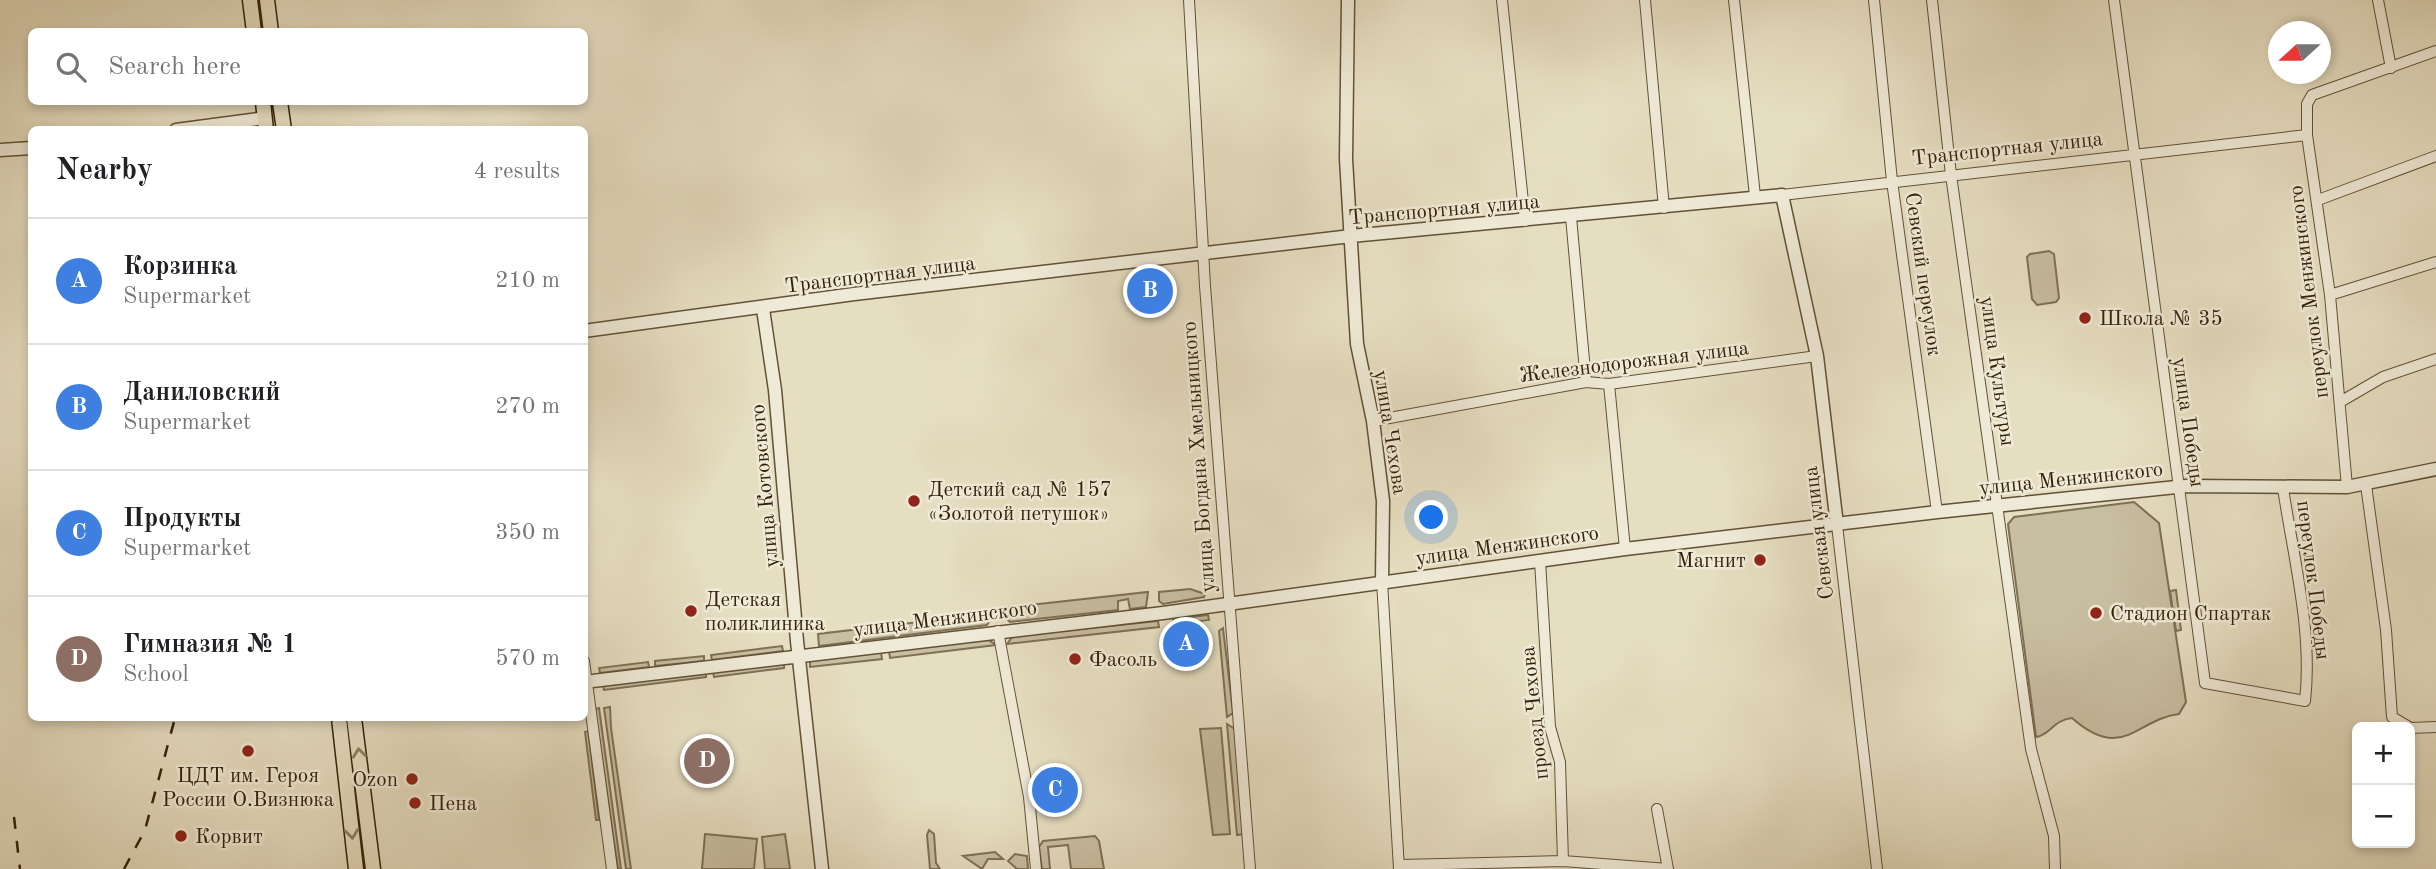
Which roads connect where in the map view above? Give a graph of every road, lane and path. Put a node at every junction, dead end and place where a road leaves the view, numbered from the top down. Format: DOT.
graph roads {
  1 [pos="250,0"];
  2 [pos="267,0"];
  3 [pos="1188,0"];
  4 [pos="1348,0"];
  5 [pos="1502,0"];
  6 [pos="1645,0"];
  7 [pos="1734,0"];
  8 [pos="1874,0"];
  9 [pos="1932,0"];
  10 [pos="2114,0"];
  11 [pos="2378,0"];
  12 [pos="254,28"];
  13 [pos="270,28"];
  14 [pos="2436,51"];
  15 [pos="2391,68"];
  16 [pos="263,105"];
  17 [pos="280,105"];
  18 [pos="265,124"];
  19 [pos="235,126"];
  20 [pos="283,126"];
  21 [pos="2307,135"];
  22 [pos="28,148"];
  23 [pos="0,150"];
  24 [pos="2134,153"];
  25 [pos="2436,156"];
  26 [pos="1951,175"];
  27 [pos="1892,181"];
  28 [pos="1782,195"];
  29 [pos="1755,196"];
  30 [pos="2318,200"];
  31 [pos="1664,208"];
  32 [pos="1572,217"];
  33 [pos="1525,221"];
  34 [pos="1351,236"];
  35 [pos="1205,254"];
  36 [pos="2436,262"];
  37 [pos="2330,295"];
  38 [pos="763,309"];
  39 [pos="588,331"];
  40 [pos="1817,356"];
  41 [pos="2436,359"];
  42 [pos="1586,382"];
  43 [pos="1609,384"];
  44 [pos="2340,402"];
  45 [pos="1373,421"];
  46 [pos="2436,469"];
  47 [pos="2366,485"];
  48 [pos="2178,486"];
  49 [pos="2347,487"];
  50 [pos="2283,488"];
  51 [pos="1998,505"];
  52 [pos="1937,512"];
  53 [pos="1837,525"];
  54 [pos="1625,549"];
  55 [pos="1540,561"];
  56 [pos="1382,581"];
  57 [pos="1229,603"];
  58 [pos="998,631"];
  59 [pos="799,656"];
  60 [pos="588,681"];
  61 [pos="2205,683"];
  62 [pos="588,695"];
  63 [pos="339,721"];
  64 [pos="354,721"];
  65 [pos="2400,722"];
  66 [pos="2436,727"];
  67 [pos="2415,728"];
  68 [pos="1657,809"];
  69 [pos="1563,861"];
  70 [pos="1400,867"];
  71 [pos="356,869"];
  72 [pos="373,869"];
  73 [pos="612,869"];
  74 [pos="822,869"];
  75 [pos="1037,869"];
  76 [pos="1250,869"];
  77 [pos="1668,869"];
  78 [pos="1877,869"];
  79 [pos="2054,869"];
  1 -- 12 [label="main road"];
  2 -- 13 [label="main road"];
  3 -- 35 [label="street, улица Богдана Хмельницкого"];
  4 -- 34 [label="street, улица Чехова"];
  5 -- 33 [label="street"];
  6 -- 31 [label="street"];
  7 -- 29 [label="street"];
  8 -- 27 [label="street, Севский переулок"];
  9 -- 26 [label="street, улица Культуры"];
  10 -- 24 [label="street, улица Победы"];
  11 -- 15 [label="street"];
  14 -- 15 [label="street"];
  15 -- 21 [label="street, переулок Менжинского"];
  16 -- 18 [label="main road"];
  17 -- 20 [label="main road"];
  18 -- 19 [label="street"];
  21 -- 24 [label="street, Транспортная улица"];
  21 -- 30 [label="street, переулок Менжинского"];
  22 -- 23 [label="street"];
  24 -- 26 [label="street, Транспортная улица"];
  24 -- 48 [label="street, улица Победы"];
  25 -- 30 [label="street"];
  26 -- 27 [label="street, Транспортная улица"];
  26 -- 51 [label="street, улица Культуры"];
  27 -- 28 [label="street, Транспортная улица"];
  27 -- 52 [label="street, Севский переулок"];
  28 -- 29 [label="street, Транспортная улица"];
  28 -- 40 [label="street, Севская улица"];
  29 -- 31 [label="street, Транспортная улица"];
  30 -- 37 [label="street, переулок Менжинского"];
  31 -- 32 [label="street, Транспортная улица"];
  32 -- 33 [label="street, Транспортная улица"];
  32 -- 42 [label="street"];
  33 -- 34 [label="street, Транспортная улица"];
  34 -- 35 [label="street, Транспортная улица"];
  34 -- 45 [label="street, улица Чехова"];
  35 -- 38 [label="street, Транспортная улица"];
  35 -- 57 [label="street, улица Богдана Хмельницкого"];
  36 -- 37 [label="street"];
  37 -- 44 [label="street, переулок Менжинского"];
  38 -- 39 [label="street, Транспортная улица"];
  38 -- 59 [label="street, улица Котовского"];
  40 -- 43 [label="street, Железнодорожная улица"];
  40 -- 53 [label="street, Севская улица"];
  41 -- 44 [label="street"];
  42 -- 43 [label="street, Железнодорожная улица"];
  42 -- 45 [label="street, Железнодорожная улица"];
  43 -- 54 [label="street"];
  44 -- 49 [label="street, переулок Менжинского"];
  45 -- 56 [label="street, улица Чехова"];
  46 -- 47 [label="street, улица Менжинского"];
  47 -- 49 [label="street, улица Менжинского"];
  47 -- 65 [label="street"];
  48 -- 50 [label="street, улица Менжинского"];
  48 -- 51 [label="street, улица Менжинского"];
  48 -- 61 [label="street, улица Победы"];
  49 -- 50 [label="street, улица Менжинского"];
  50 -- 61 [label="street, переулок Победы"];
  51 -- 52 [label="street, улица Менжинского"];
  51 -- 79 [label="street, улица Культуры"];
  52 -- 53 [label="street, улица Менжинского"];
  53 -- 54 [label="street, улица Менжинского"];
  53 -- 78 [label="street, Севская улица"];
  54 -- 55 [label="street, улица Менжинского"];
  55 -- 56 [label="street, улица Менжинского"];
  55 -- 69 [label="street, проезд Чехова"];
  56 -- 57 [label="street, улица Менжинского"];
  56 -- 70 [label="street, улица Чехова"];
  57 -- 58 [label="street, улица Менжинского"];
  57 -- 76 [label="street, улица Богдана Хмельницкого"];
  58 -- 59 [label="street, улица Менжинского"];
  58 -- 75 [label="street"];
  59 -- 60 [label="street, улица Менжинского"];
  59 -- 74 [label="street, улица Котовского"];
  62 -- 73 [label="street"];
  63 -- 71 [label="main road, one-way"];
  72 -- 64 [label="main road, one-way"];
  66 -- 67 [label="street"];
  68 -- 77 [label="street"];
  69 -- 70 [label="street"];
  69 -- 77 [label="street"];
}
